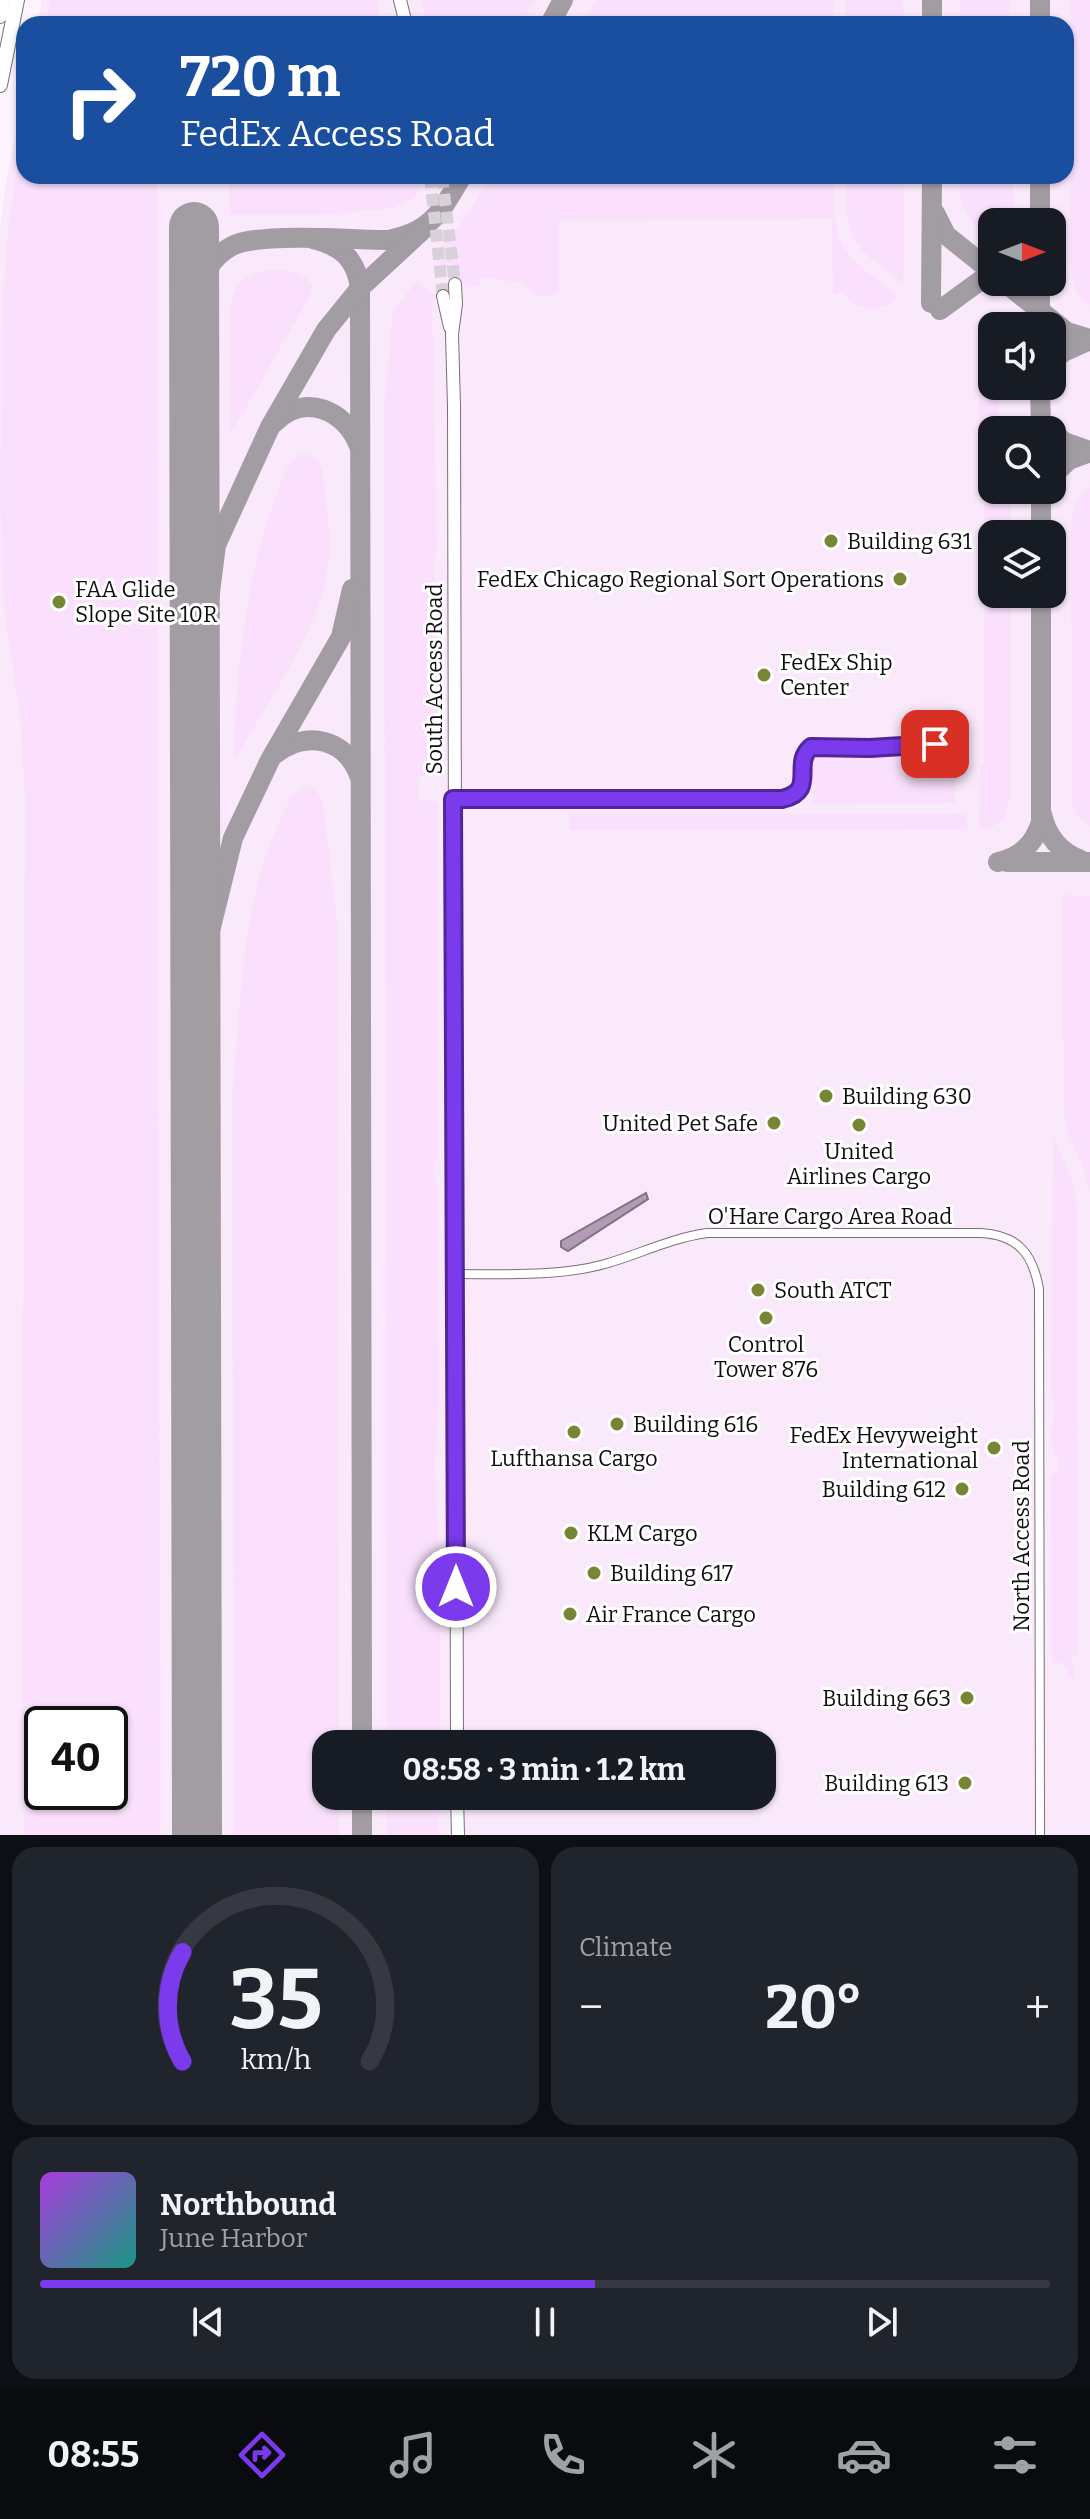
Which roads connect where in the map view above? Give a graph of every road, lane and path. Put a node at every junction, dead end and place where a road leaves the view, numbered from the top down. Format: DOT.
graph roads {
  1 [pos="3,0"];
  2 [pos="17,0"];
  3 [pos="0,16"];
  4 [pos="0,85"];
  5 [pos="455,284"];
  6 [pos="443,296"];
  7 [pos="452,334"];
  8 [pos="954,742"];
  9 [pos="453,799"];
  10 [pos="1017,1244"];
  11 [pos="455,1274"];
  12 [pos="457,1730"];
  13 [pos="457,1810"];
  14 [pos="458,1835"];
  15 [pos="1040,1835"];
  1 -- 3 [label="main road"];
  2 -- 4 [label="main road"];
  5 -- 7 [label="street, South Access Road"];
  6 -- 7 [label="street, South Access Road"];
  7 -- 9 [label="street, South Access Road"];
  8 -- 9 [label="street"];
  9 -- 11 [label="street, South Access Road"];
  10 -- 11 [label="street, O'Hare Cargo Area Road"];
  10 -- 15 [label="street, North Access Road"];
  11 -- 12 [label="street, South Access Road"];
  13 -- 14 [label="street"];
}
